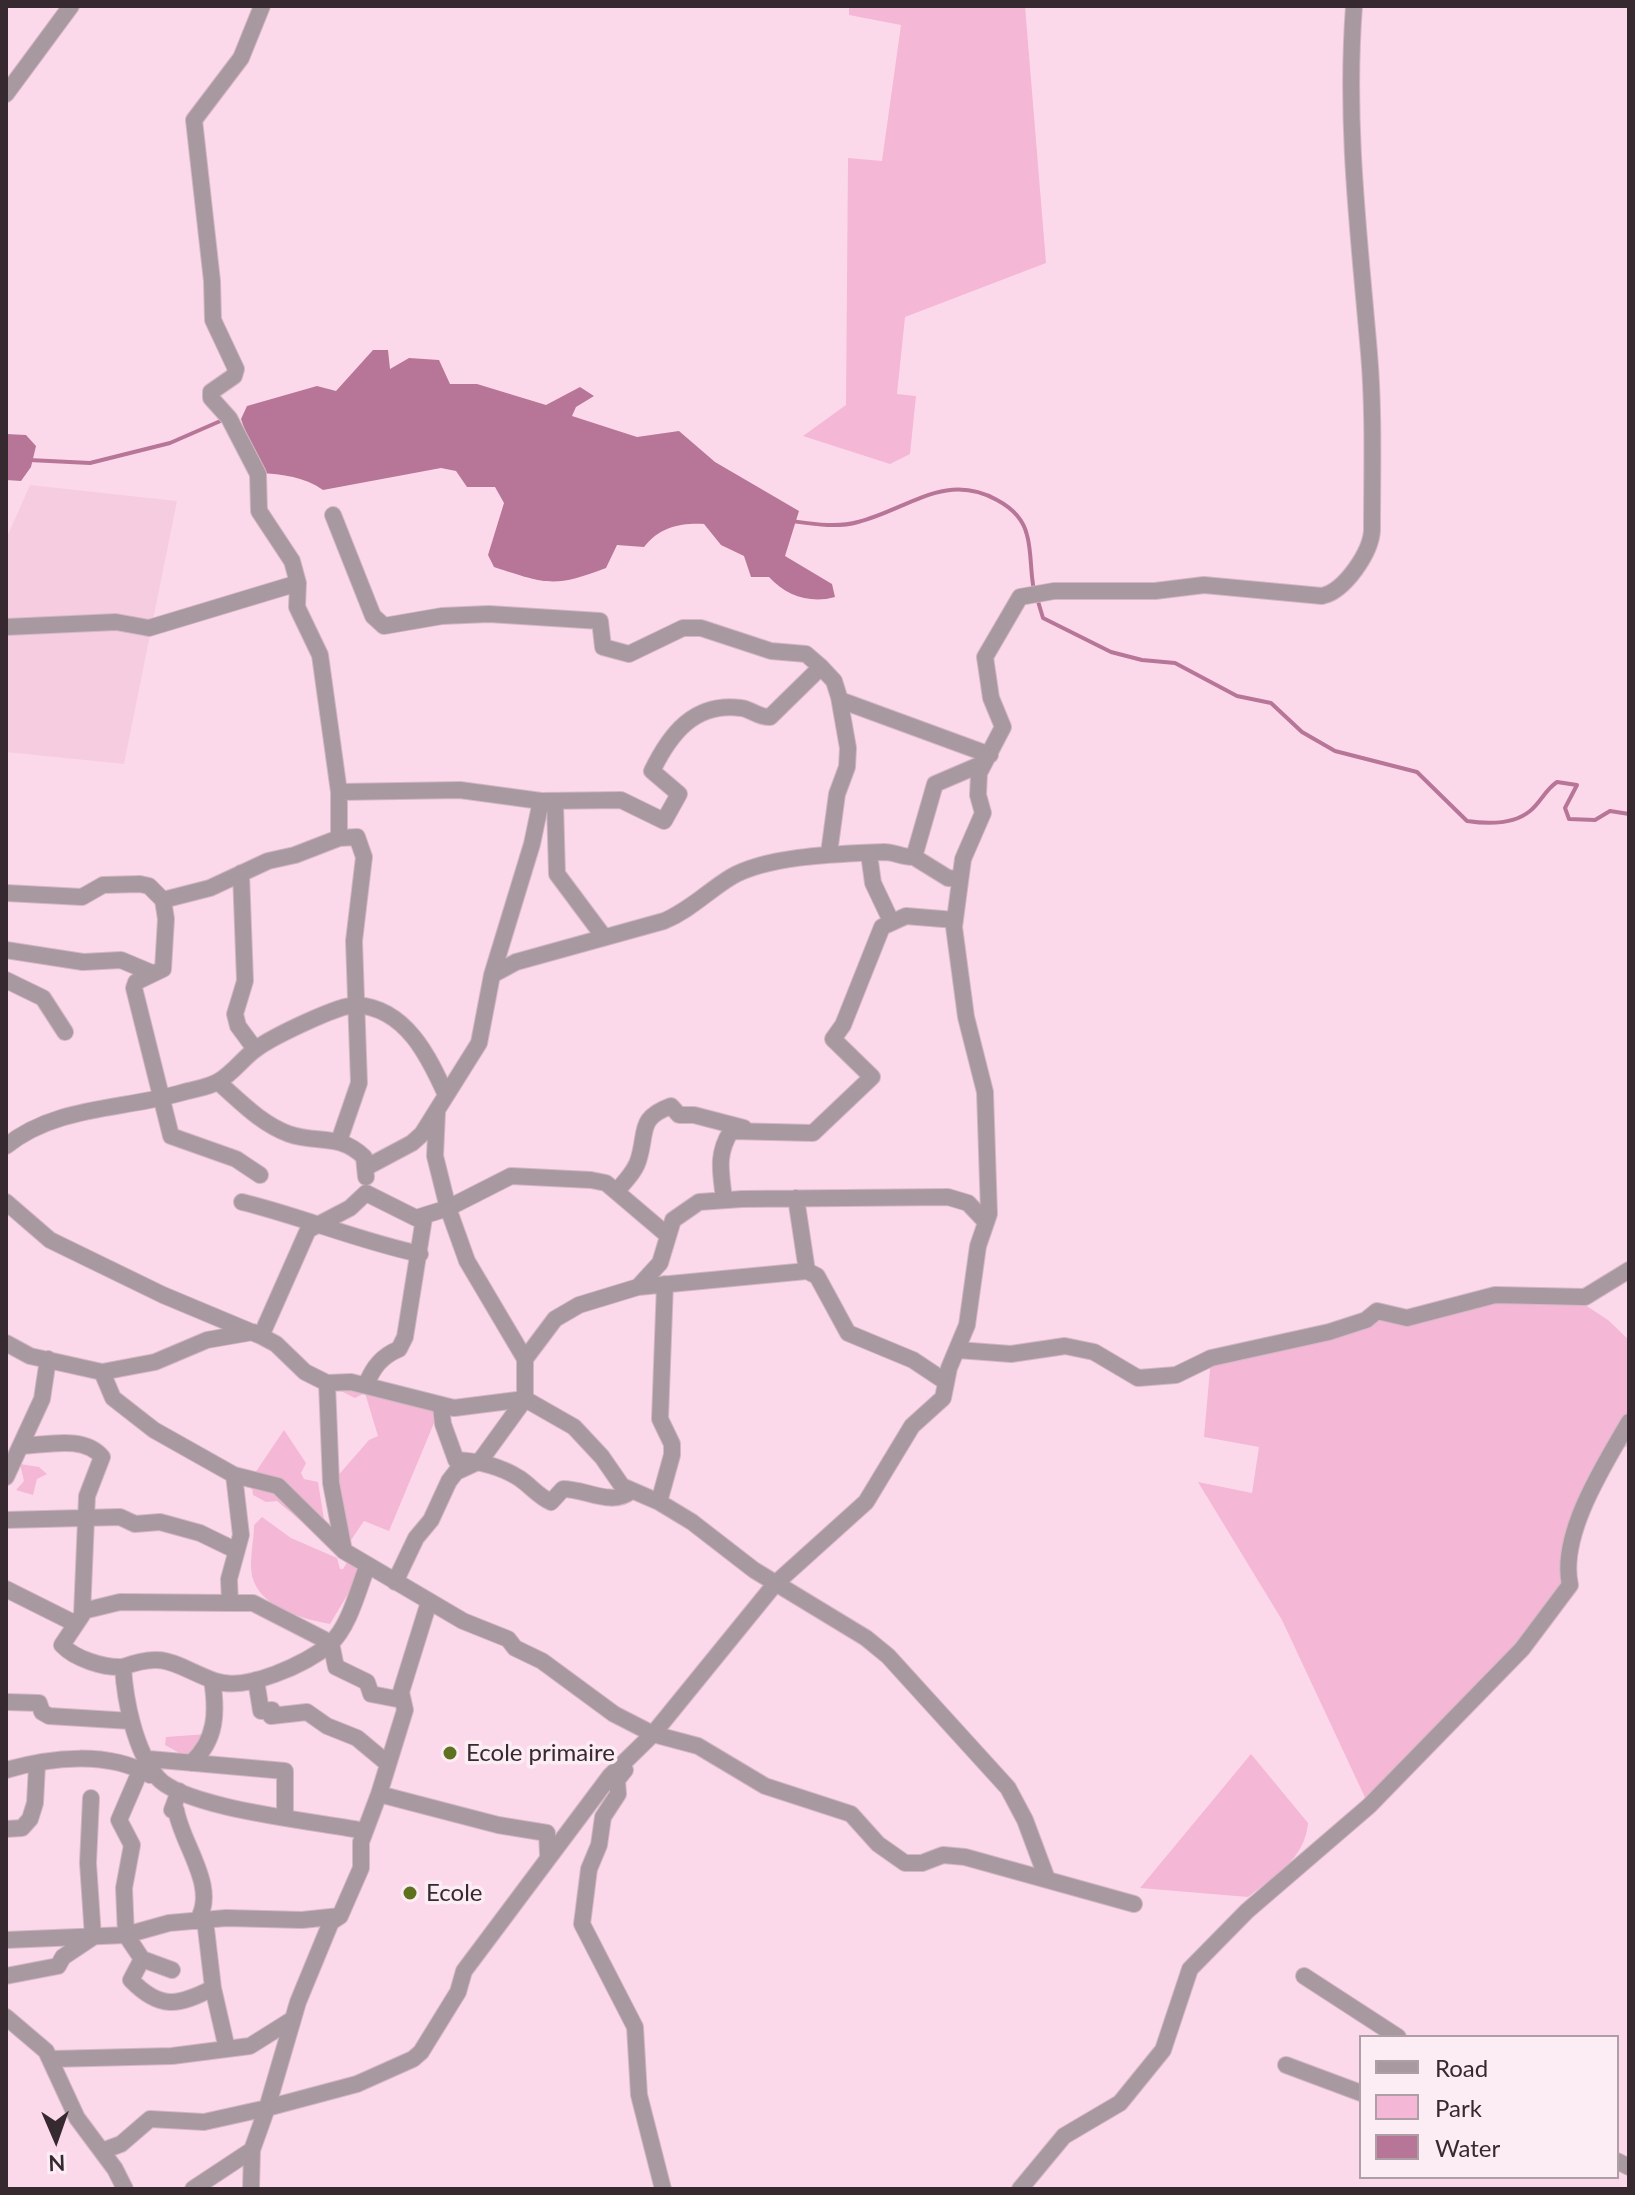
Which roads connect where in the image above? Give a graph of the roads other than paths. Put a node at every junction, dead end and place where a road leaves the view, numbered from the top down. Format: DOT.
graph roads {
  1 [pos="71,6"];
  2 [pos="262,6"];
  3 [pos="1354,6"];
  4 [pos="6,94"];
  5 [pos="333,515"];
  6 [pos="298,583"];
  7 [pos="6,627"];
  8 [pos="821,667"];
  9 [pos="840,700"];
  10 [pos="987,759"];
  11 [pos="339,792"];
  12 [pos="548,801"];
  13 [pos="339,838"];
  14 [pos="829,853"];
  15 [pos="869,854"];
  16 [pos="914,857"];
  17 [pos="241,873"];
  18 [pos="959,879"];
  19 [pos="6,893"];
  20 [pos="163,900"];
  21 [pos="955,920"];
  22 [pos="891,921"];
  23 [pos="604,937"];
  24 [pos="6,950"];
  25 [pos="152,973"];
  26 [pos="492,975"];
  27 [pos="6,980"];
  28 [pos="354,1005"];
  29 [pos="65,1032"];
  30 [pos="255,1049"];
  31 [pos="218,1082"];
  32 [pos="446,1095"];
  33 [pos="161,1098"];
  34 [pos="437,1111"];
  35 [pos="772,1135"];
  36 [pos="339,1141"];
  37 [pos="6,1146"];
  38 [pos="365,1168"];
  39 [pos="260,1175"];
  40 [pos="617,1191"];
  41 [pos="366,1193"];
  42 [pos="796,1198"];
  43 [pos="724,1199"];
  44 [pos="6,1202"];
  45 [pos="242,1202"];
  46 [pos="448,1208"];
  47 [pos="424,1218"];
  48 [pos="985,1221"];
  49 [pos="317,1223"];
  50 [pos="666,1234"];
  51 [pos="420,1254"];
  52 [pos="1629,1270"];
  53 [pos="807,1271"];
  54 [pos="665,1284"];
  55 [pos="638,1287"];
  56 [pos="257,1334"];
  57 [pos="6,1343"];
  58 [pos="958,1350"];
  59 [pos="48,1359"];
  60 [pos="525,1359"];
  61 [pos="102,1372"];
  62 [pos="946,1382"];
  63 [pos="327,1383"];
  64 [pos="366,1385"];
  65 [pos="525,1399"];
  66 [pos="441,1406"];
  67 [pos="1629,1422"];
  68 [pos="21,1446"];
  69 [pos="1629,1446"];
  70 [pos="1612,1451"];
  71 [pos="480,1461"];
  72 [pos="234,1475"];
  73 [pos="6,1477"];
  74 [pos="631,1491"];
  75 [pos="659,1502"];
  76 [pos="86,1515"];
  77 [pos="6,1520"];
  78 [pos="235,1550"];
  79 [pos="344,1551"];
  80 [pos="367,1567"];
  81 [pos="395,1582"];
  82 [pos="775,1584"];
  83 [pos="6,1589"];
  84 [pos="429,1602"];
  85 [pos="230,1603"];
  86 [pos="78,1617"];
  87 [pos="331,1643"];
  88 [pos="123,1667"];
  89 [pos="212,1680"];
  90 [pos="256,1680"];
  91 [pos="402,1700"];
  92 [pos="6,1702"];
  93 [pos="131,1721"];
  94 [pos="651,1734"];
  95 [pos="191,1763"];
  96 [pos="387,1763"];
  97 [pos="145,1764"];
  98 [pos="37,1765"];
  99 [pos="6,1770"];
  100 [pos="179,1791"];
  101 [pos="379,1794"];
  102 [pos="91,1798"];
  103 [pos="285,1817"];
  104 [pos="6,1829"];
  105 [pos="365,1831"];
  106 [pos="548,1855"];
  107 [pos="1047,1879"];
  108 [pos="1134,1904"];
  109 [pos="340,1916"];
  110 [pos="201,1920"];
  111 [pos="126,1935"];
  112 [pos="93,1937"];
  113 [pos="6,1940"];
  114 [pos="142,1959"];
  115 [pos="172,1970"];
  116 [pos="6,1976"];
  117 [pos="1304,1976"];
  118 [pos="213,1988"];
  119 [pos="6,2017"];
  120 [pos="293,2019"];
  121 [pos="12,2033"];
  122 [pos="1395,2035"];
  123 [pos="227,2049"];
  124 [pos="51,2059"];
  125 [pos="1286,2065"];
  126 [pos="1359,2092"];
  127 [pos="267,2108"];
  128 [pos="252,2150"];
  129 [pos="102,2151"];
  130 [pos="125,2189"];
  131 [pos="193,2189"];
  132 [pos="251,2189"];
  133 [pos="663,2189"];
  134 [pos="1020,2189"];
  1 -- 4 [label="street"];
  2 -- 6 [label="street"];
  3 -- 10 [label="street"];
  5 -- 8 [label="street"];
  6 -- 7 [label="street"];
  6 -- 11 [label="street"];
  8 -- 9 [label="street"];
  8 -- 12 [label="street"];
  9 -- 10 [label="street"];
  9 -- 14 [label="street"];
  10 -- 16 [label="street"];
  10 -- 18 [label="street"];
  11 -- 12 [label="street"];
  11 -- 13 [label="street"];
  12 -- 23 [label="street"];
  12 -- 26 [label="street"];
  13 -- 17 [label="street"];
  13 -- 28 [label="street"];
  14 -- 15 [label="street"];
  14 -- 23 [label="street"];
  15 -- 16 [label="street"];
  15 -- 22 [label="street"];
  16 -- 18 [label="street"];
  17 -- 20 [label="street"];
  17 -- 30 [label="street"];
  18 -- 21 [label="street"];
  19 -- 20 [label="street"];
  20 -- 25 [label="street"];
  21 -- 22 [label="street"];
  21 -- 48 [label="street"];
  22 -- 35 [label="street"];
  23 -- 26 [label="street"];
  24 -- 25 [label="street"];
  25 -- 33 [label="street"];
  26 -- 32 [label="street"];
  27 -- 29 [label="street"];
  28 -- 30 [label="street"];
  28 -- 32 [label="street"];
  28 -- 36 [label="street"];
  30 -- 31 [label="street"];
  31 -- 33 [label="street"];
  31 -- 36 [label="street"];
  32 -- 34 [label="street"];
  33 -- 37 [label="street"];
  33 -- 39 [label="street"];
  34 -- 38 [label="street"];
  34 -- 46 [label="street"];
  35 -- 40 [label="street"];
  35 -- 43 [label="street"];
  36 -- 38 [label="street"];
  38 -- 41 [label="street"];
  40 -- 46 [label="street"];
  40 -- 50 [label="street"];
  41 -- 47 [label="street"];
  41 -- 49 [label="street"];
  42 -- 43 [label="street"];
  42 -- 48 [label="street"];
  42 -- 53 [label="street"];
  43 -- 50 [label="street"];
  44 -- 56 [label="street"];
  45 -- 49 [label="street"];
  46 -- 47 [label="street"];
  46 -- 60 [label="street"];
  47 -- 51 [label="street"];
  48 -- 58 [label="street"];
  49 -- 51 [label="street"];
  49 -- 56 [label="street"];
  50 -- 55 [label="street"];
  51 -- 64 [label="street"];
  52 -- 58 [label="street"];
  53 -- 54 [label="street"];
  53 -- 62 [label="street"];
  54 -- 55 [label="street"];
  54 -- 75 [label="street"];
  55 -- 60 [label="street"];
  56 -- 61 [label="street"];
  56 -- 63 [label="street"];
  57 -- 59 [label="street"];
  58 -- 62 [label="street"];
  59 -- 61 [label="street"];
  59 -- 68 [label="street"];
  60 -- 65 [label="street"];
  61 -- 72 [label="street"];
  62 -- 82 [label="street"];
  63 -- 64 [label="street"];
  63 -- 79 [label="street"];
  64 -- 66 [label="street"];
  65 -- 66 [label="street"];
  65 -- 71 [label="street"];
  65 -- 74 [label="street"];
  66 -- 71 [label="street"];
  67 -- 70 [label="street"];
  68 -- 73 [label="street"];
  68 -- 76 [label="street"];
  69 -- 70 [label="street"];
  70 -- 134 [label="street"];
  71 -- 74 [label="street"];
  71 -- 81 [label="street"];
  72 -- 78 [label="street"];
  72 -- 79 [label="street"];
  74 -- 75 [label="street"];
  75 -- 82 [label="street"];
  76 -- 77 [label="street"];
  76 -- 78 [label="street"];
  76 -- 86 [label="street"];
  78 -- 85 [label="street"];
  79 -- 80 [label="street"];
  80 -- 81 [label="street"];
  80 -- 87 [label="street"];
  81 -- 84 [label="street"];
  82 -- 94 [label="street"];
  82 -- 107 [label="street"];
  83 -- 86 [label="street"];
  84 -- 91 [label="street"];
  84 -- 94 [label="street"];
  85 -- 86 [label="street"];
  85 -- 87 [label="street"];
  86 -- 88 [label="street"];
  87 -- 90 [label="street"];
  87 -- 91 [label="street"];
  88 -- 89 [label="street"];
  88 -- 93 [label="street"];
  89 -- 90 [label="street"];
  89 -- 95 [label="street"];
  90 -- 96 [label="street"];
  91 -- 96 [label="street"];
  92 -- 93 [label="street"];
  93 -- 97 [label="street"];
  94 -- 106 [label="street"];
  94 -- 107 [label="street"];
  94 -- 133 [label="street"];
  95 -- 97 [label="street"];
  95 -- 103 [label="street"];
  96 -- 101 [label="street"];
  97 -- 98 [label="street"];
  97 -- 100 [label="street"];
  97 -- 111 [label="street"];
  98 -- 99 [label="street"];
  98 -- 104 [label="street"];
  100 -- 103 [label="street"];
  100 -- 110 [label="street"];
  101 -- 105 [label="street"];
  101 -- 106 [label="street"];
  102 -- 112 [label="street"];
  103 -- 105 [label="street"];
  105 -- 109 [label="street"];
  106 -- 127 [label="street"];
  107 -- 108 [label="street"];
  109 -- 110 [label="street"];
  109 -- 120 [label="street"];
  110 -- 111 [label="street"];
  110 -- 118 [label="street"];
  111 -- 112 [label="street"];
  111 -- 114 [label="street"];
  112 -- 113 [label="street"];
  112 -- 116 [label="street"];
  114 -- 115 [label="street"];
  114 -- 118 [label="street"];
  117 -- 122 [label="street"];
  118 -- 123 [label="street"];
  119 -- 121 [label="street"];
  120 -- 123 [label="street"];
  120 -- 127 [label="street"];
  121 -- 124 [label="street"];
  123 -- 124 [label="street"];
  124 -- 129 [label="street"];
  125 -- 126 [label="street"];
  127 -- 128 [label="street"];
  127 -- 129 [label="street"];
  128 -- 131 [label="street"];
  128 -- 132 [label="street"];
  129 -- 130 [label="street"];
}
